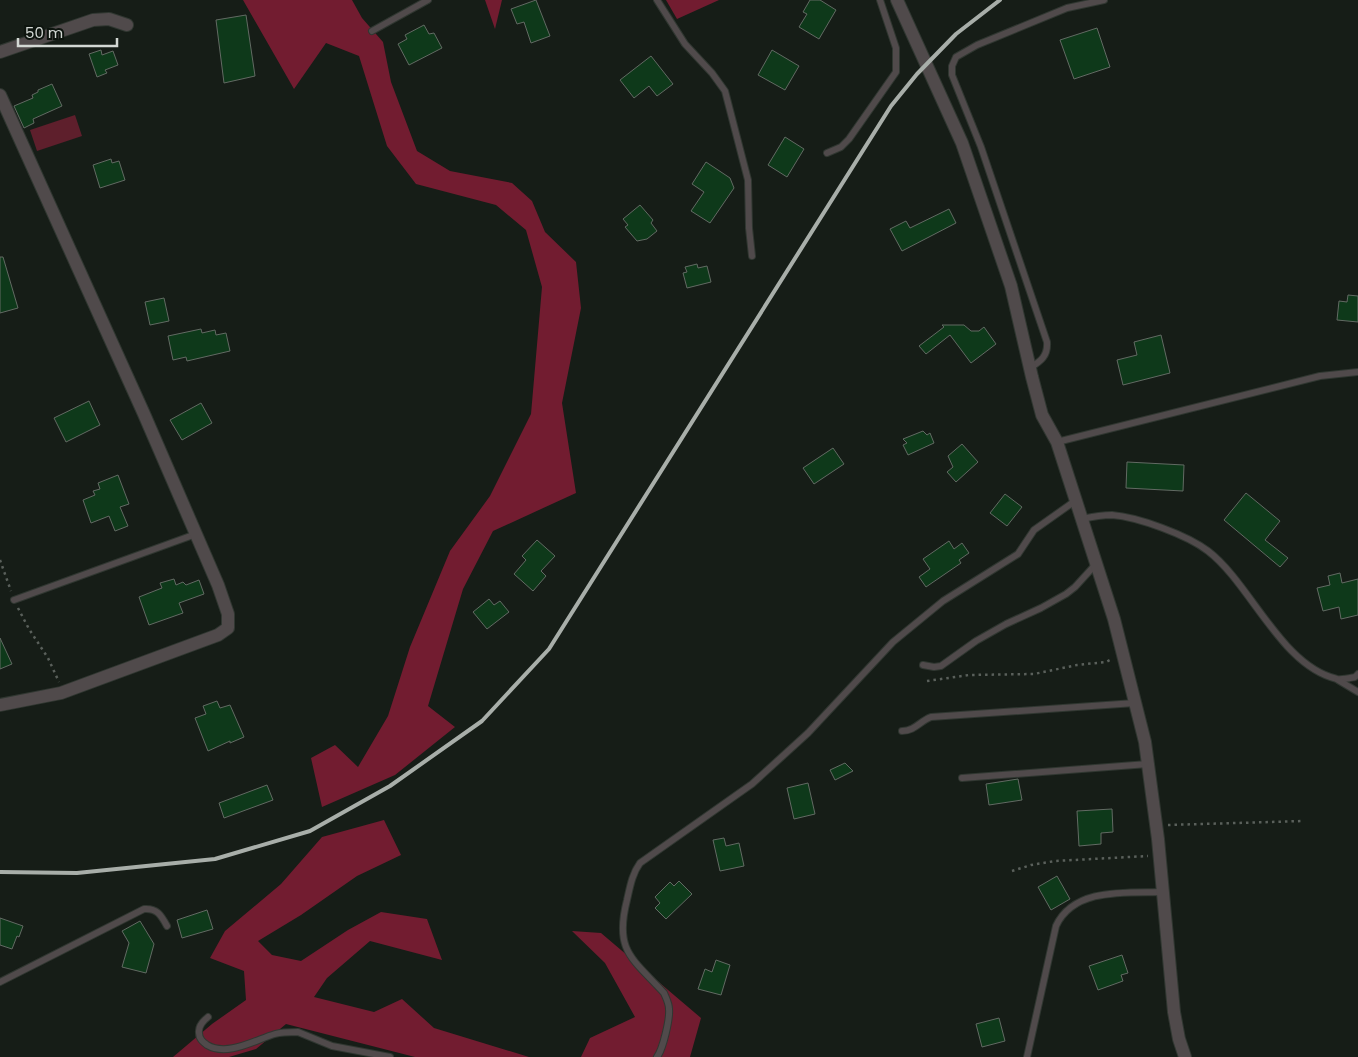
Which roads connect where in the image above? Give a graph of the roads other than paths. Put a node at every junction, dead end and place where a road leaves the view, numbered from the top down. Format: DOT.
graph roads {
  1 [pos="428,0"];
  2 [pos="657,0"];
  3 [pos="880,0"];
  4 [pos="897,0"];
  5 [pos="1104,0"];
  6 [pos="127,25"];
  7 [pos="372,31"];
  8 [pos="0,52"];
  9 [pos="0,95"];
  10 [pos="827,153"];
  11 [pos="752,256"];
  12 [pos="1030,368"];
  13 [pos="1358,372"];
  14 [pos="1057,442"];
  15 [pos="1075,501"];
  16 [pos="1082,519"];
  17 [pos="196,534"];
  18 [pos="1096,564"];
  19 [pos="14,600"];
  20 [pos="924,665"];
  21 [pos="1358,674"];
  22 [pos="1338,680"];
  23 [pos="1358,692"];
  24 [pos="1135,703"];
  25 [pos="0,705"];
  26 [pos="902,731"];
  27 [pos="1148,764"];
  28 [pos="962,778"];
  29 [pos="1163,892"];
  30 [pos="167,926"];
  31 [pos="0,982"];
  32 [pos="208,1017"];
  33 [pos="390,1057"];
  34 [pos="657,1057"];
  35 [pos="1027,1057"];
  36 [pos="1185,1057"];
  1 -- 7 [label="lane"];
  2 -- 11 [label="lane"];
  3 -- 10 [label="lane"];
  4 -- 12 [label="street"];
  5 -- 12 [label="lane"];
  6 -- 8 [label="street"];
  9 -- 17 [label="street"];
  12 -- 14 [label="street"];
  13 -- 14 [label="lane"];
  14 -- 15 [label="street"];
  15 -- 16 [label="street"];
  15 -- 34 [label="lane"];
  16 -- 18 [label="street"];
  16 -- 22 [label="lane"];
  17 -- 19 [label="lane"];
  17 -- 25 [label="street"];
  18 -- 20 [label="lane"];
  18 -- 24 [label="street"];
  21 -- 22 [label="lane"];
  22 -- 23 [label="lane"];
  24 -- 26 [label="lane"];
  24 -- 27 [label="street"];
  27 -- 28 [label="lane"];
  27 -- 29 [label="street"];
  29 -- 35 [label="lane"];
  29 -- 36 [label="street"];
  30 -- 31 [label="lane"];
  32 -- 33 [label="lane"];
}
